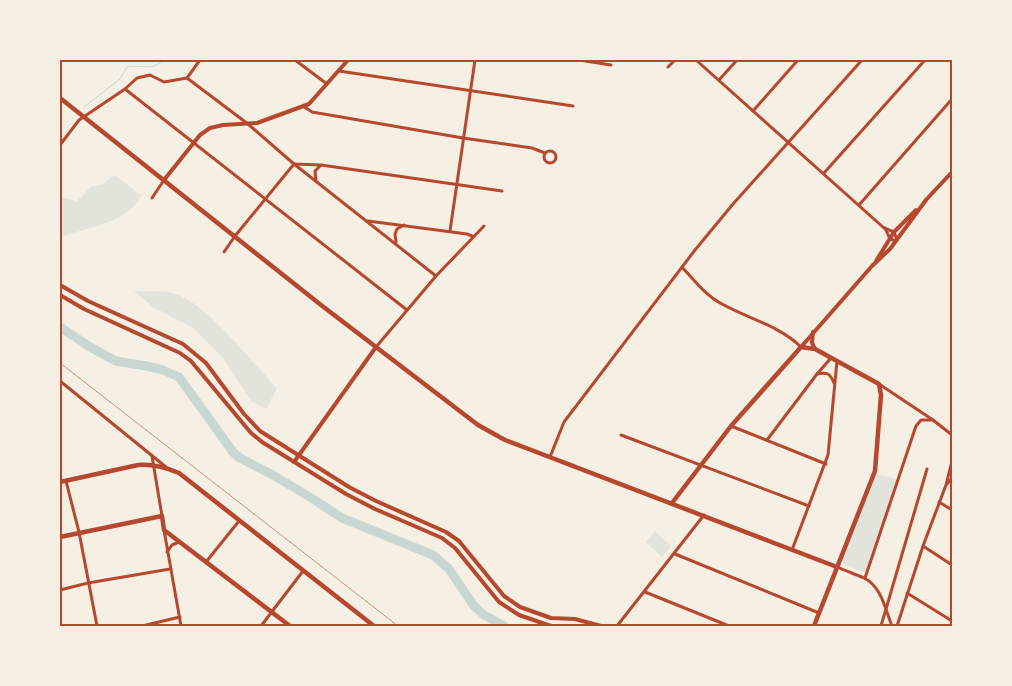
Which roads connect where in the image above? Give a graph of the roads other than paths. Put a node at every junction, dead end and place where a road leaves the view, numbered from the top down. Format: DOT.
graph roads {
  1 [pos="200,60"];
  2 [pos="295,60"];
  3 [pos="348,60"];
  4 [pos="475,60"];
  5 [pos="579,60"];
  6 [pos="674,60"];
  7 [pos="696,60"];
  8 [pos="737,60"];
  9 [pos="798,60"];
  10 [pos="862,60"];
  11 [pos="925,60"];
  12 [pos="611,64"];
  13 [pos="668,67"];
  14 [pos="339,71"];
  15 [pos="187,78"];
  16 [pos="719,80"];
  17 [pos="327,84"];
  18 [pos="125,89"];
  19 [pos="470,91"];
  20 [pos="60,98"];
  21 [pos="952,99"];
  22 [pos="303,106"];
  23 [pos="573,106"];
  24 [pos="752,111"];
  25 [pos="85,117"];
  26 [pos="248,124"];
  27 [pos="463,138"];
  28 [pos="194,142"];
  29 [pos="789,143"];
  30 [pos="60,145"];
  31 [pos="545,153"];
  32 [pos="294,164"];
  33 [pos="321,165"];
  34 [pos="952,172"];
  35 [pos="824,173"];
  36 [pos="164,180"];
  37 [pos="316,181"];
  38 [pos="457,185"];
  39 [pos="502,191"];
  40 [pos="152,198"];
  41 [pos="266,200"];
  42 [pos="926,200"];
  43 [pos="859,205"];
  44 [pos="367,220"];
  45 [pos="405,225"];
  46 [pos="484,226"];
  47 [pos="884,228"];
  48 [pos="450,231"];
  49 [pos="894,232"];
  50 [pos="235,236"];
  51 [pos="472,236"];
  52 [pos="890,239"];
  53 [pos="897,241"];
  54 [pos="396,242"];
  55 [pos="224,252"];
  56 [pos="872,266"];
  57 [pos="682,267"];
  58 [pos="436,276"];
  59 [pos="60,285"];
  60 [pos="60,295"];
  61 [pos="407,310"];
  62 [pos="813,332"];
  63 [pos="376,347"];
  64 [pos="801,347"];
  65 [pos="815,349"];
  66 [pos="831,358"];
  67 [pos="837,361"];
  68 [pos="817,374"];
  69 [pos="60,380"];
  70 [pos="834,384"];
  71 [pos="879,384"];
  72 [pos="934,420"];
  73 [pos="731,426"];
  74 [pos="952,435"];
  75 [pos="621,436"];
  76 [pos="767,440"];
  77 [pos="299,454"];
  78 [pos="152,456"];
  79 [pos="550,457"];
  80 [pos="294,462"];
  81 [pos="952,462"];
  82 [pos="826,464"];
  83 [pos="154,465"];
  84 [pos="701,465"];
  85 [pos="166,468"];
  86 [pos="927,469"];
  87 [pos="952,478"];
  88 [pos="66,480"];
  89 [pos="60,482"];
  90 [pos="946,485"];
  91 [pos="939,502"];
  92 [pos="672,503"];
  93 [pos="809,506"];
  94 [pos="952,510"];
  95 [pos="162,516"];
  96 [pos="704,516"];
  97 [pos="239,521"];
  98 [pos="164,530"];
  99 [pos="78,532"];
  100 [pos="60,537"];
  101 [pos="179,542"];
  102 [pos="923,546"];
  103 [pos="792,550"];
  104 [pos="167,553"];
  105 [pos="675,554"];
  106 [pos="206,562"];
  107 [pos="827,563"];
  108 [pos="952,564"];
  109 [pos="837,567"];
  110 [pos="170,569"];
  111 [pos="303,571"];
  112 [pos="833,577"];
  113 [pos="865,578"];
  114 [pos="88,583"];
  115 [pos="60,590"];
  116 [pos="645,592"];
  117 [pos="907,593"];
  118 [pos="886,609"];
  119 [pos="272,612"];
  120 [pos="820,613"];
  121 [pos="180,617"];
  122 [pos="952,621"];
  123 [pos="367,624"];
  124 [pos="97,626"];
  125 [pos="142,626"];
  126 [pos="181,626"];
  127 [pos="261,626"];
  128 [pos="290,626"];
  129 [pos="374,626"];
  130 [pos="551,626"];
  131 [pos="601,626"];
  132 [pos="617,626"];
  133 [pos="730,626"];
  134 [pos="814,626"];
  135 [pos="881,626"];
  136 [pos="892,626"];
  137 [pos="897,626"];
  1 -- 15 [label="street"];
  2 -- 17 [label="street"];
  3 -- 14 [label="street"];
  4 -- 19 [label="street"];
  5 -- 12 [label="street"];
  6 -- 13 [label="street"];
  7 -- 16 [label="street"];
  8 -- 16 [label="street"];
  9 -- 24 [label="street"];
  10 -- 29 [label="street"];
  11 -- 35 [label="street"];
  14 -- 17 [label="street"];
  14 -- 19 [label="street"];
  15 -- 18 [label="street"];
  15 -- 26 [label="street"];
  16 -- 24 [label="street"];
  17 -- 22 [label="street"];
  18 -- 25 [label="street"];
  18 -- 28 [label="street"];
  19 -- 23 [label="street"];
  19 -- 27 [label="street"];
  20 -- 25 [label="main road"];
  21 -- 43 [label="street"];
  22 -- 26 [label="street"];
  22 -- 27 [label="street"];
  24 -- 29 [label="street"];
  25 -- 30 [label="street"];
  25 -- 36 [label="main road"];
  26 -- 28 [label="street"];
  26 -- 32 [label="street"];
  27 -- 31 [label="street"];
  27 -- 38 [label="street"];
  28 -- 36 [label="street"];
  28 -- 41 [label="street"];
  29 -- 35 [label="street"];
  29 -- 57 [label="street"];
  31 -- 31 [label="street"];
  32 -- 33 [label="street"];
  32 -- 37 [label="street"];
  32 -- 41 [label="street"];
  33 -- 37 [label="street"];
  33 -- 38 [label="street"];
  34 -- 42 [label="street"];
  35 -- 43 [label="street"];
  36 -- 40 [label="street"];
  36 -- 50 [label="main road"];
  37 -- 44 [label="street"];
  38 -- 39 [label="street"];
  38 -- 48 [label="street"];
  41 -- 50 [label="street"];
  41 -- 61 [label="street"];
  42 -- 49 [label="street"];
  42 -- 53 [label="street"];
  43 -- 47 [label="street"];
  44 -- 45 [label="street"];
  44 -- 54 [label="street"];
  45 -- 48 [label="street"];
  45 -- 54 [label="street"];
  46 -- 51 [label="street"];
  47 -- 49 [label="street"];
  47 -- 52 [label="street"];
  48 -- 51 [label="street"];
  49 -- 52 [label="street"];
  49 -- 53 [label="street"];
  50 -- 55 [label="street"];
  50 -- 63 [label="main road"];
  51 -- 58 [label="street"];
  52 -- 53 [label="street"];
  52 -- 56 [label="street"];
  53 -- 56 [label="street"];
  54 -- 58 [label="street"];
  56 -- 62 [label="street"];
  57 -- 64 [label="street"];
  57 -- 79 [label="street"];
  58 -- 61 [label="street"];
  59 -- 77 [label="street"];
  60 -- 80 [label="street"];
  61 -- 63 [label="street"];
  62 -- 64 [label="street"];
  62 -- 65 [label="street"];
  63 -- 77 [label="street"];
  63 -- 79 [label="main road"];
  64 -- 65 [label="main road"];
  64 -- 73 [label="main road"];
  65 -- 66 [label="main road"];
  66 -- 67 [label="main road"];
  66 -- 68 [label="street"];
  67 -- 70 [label="street"];
  67 -- 71 [label="main road"];
  68 -- 70 [label="street"];
  68 -- 76 [label="street"];
  69 -- 78 [label="street"];
  70 -- 82 [label="street"];
  71 -- 72 [label="street"];
  71 -- 109 [label="main road"];
  72 -- 74 [label="street"];
  72 -- 113 [label="street"];
  73 -- 76 [label="street"];
  73 -- 84 [label="main road"];
  75 -- 84 [label="street"];
  76 -- 82 [label="street"];
  77 -- 80 [label="street"];
  77 -- 131 [label="street"];
  78 -- 83 [label="street"];
  78 -- 85 [label="street"];
  79 -- 92 [label="main road"];
  80 -- 130 [label="street"];
  81 -- 90 [label="street"];
  82 -- 93 [label="street"];
  83 -- 85 [label="main road"];
  83 -- 88 [label="main road"];
  83 -- 95 [label="street"];
  84 -- 92 [label="main road"];
  84 -- 93 [label="street"];
  85 -- 97 [label="main road"];
  86 -- 118 [label="street"];
  87 -- 90 [label="street"];
  88 -- 89 [label="main road"];
  88 -- 99 [label="street"];
  90 -- 91 [label="street"];
  91 -- 94 [label="street"];
  91 -- 102 [label="street"];
  92 -- 96 [label="main road"];
  93 -- 103 [label="street"];
  95 -- 98 [label="main road"];
  95 -- 99 [label="main road"];
  96 -- 103 [label="main road"];
  96 -- 105 [label="street"];
  97 -- 106 [label="street"];
  97 -- 111 [label="main road"];
  98 -- 101 [label="main road"];
  98 -- 104 [label="street"];
  99 -- 100 [label="main road"];
  99 -- 114 [label="street"];
  101 -- 104 [label="street"];
  101 -- 106 [label="main road"];
  102 -- 108 [label="street"];
  102 -- 117 [label="street"];
  103 -- 107 [label="main road"];
  104 -- 110 [label="street"];
  105 -- 116 [label="street"];
  105 -- 120 [label="street"];
  106 -- 119 [label="main road"];
  107 -- 109 [label="main road"];
  107 -- 112 [label="main road"];
  109 -- 112 [label="main road"];
  109 -- 113 [label="street"];
  110 -- 114 [label="street"];
  110 -- 121 [label="street"];
  111 -- 119 [label="street"];
  111 -- 123 [label="main road"];
  112 -- 120 [label="main road"];
  113 -- 118 [label="street"];
  114 -- 115 [label="street"];
  114 -- 124 [label="street"];
  116 -- 132 [label="street"];
  116 -- 133 [label="street"];
  117 -- 122 [label="street"];
  117 -- 137 [label="street"];
  118 -- 135 [label="street"];
  118 -- 136 [label="street"];
  119 -- 127 [label="street"];
  119 -- 128 [label="main road"];
  120 -- 134 [label="main road"];
  121 -- 125 [label="street"];
  121 -- 126 [label="street"];
  123 -- 129 [label="main road"];
}
